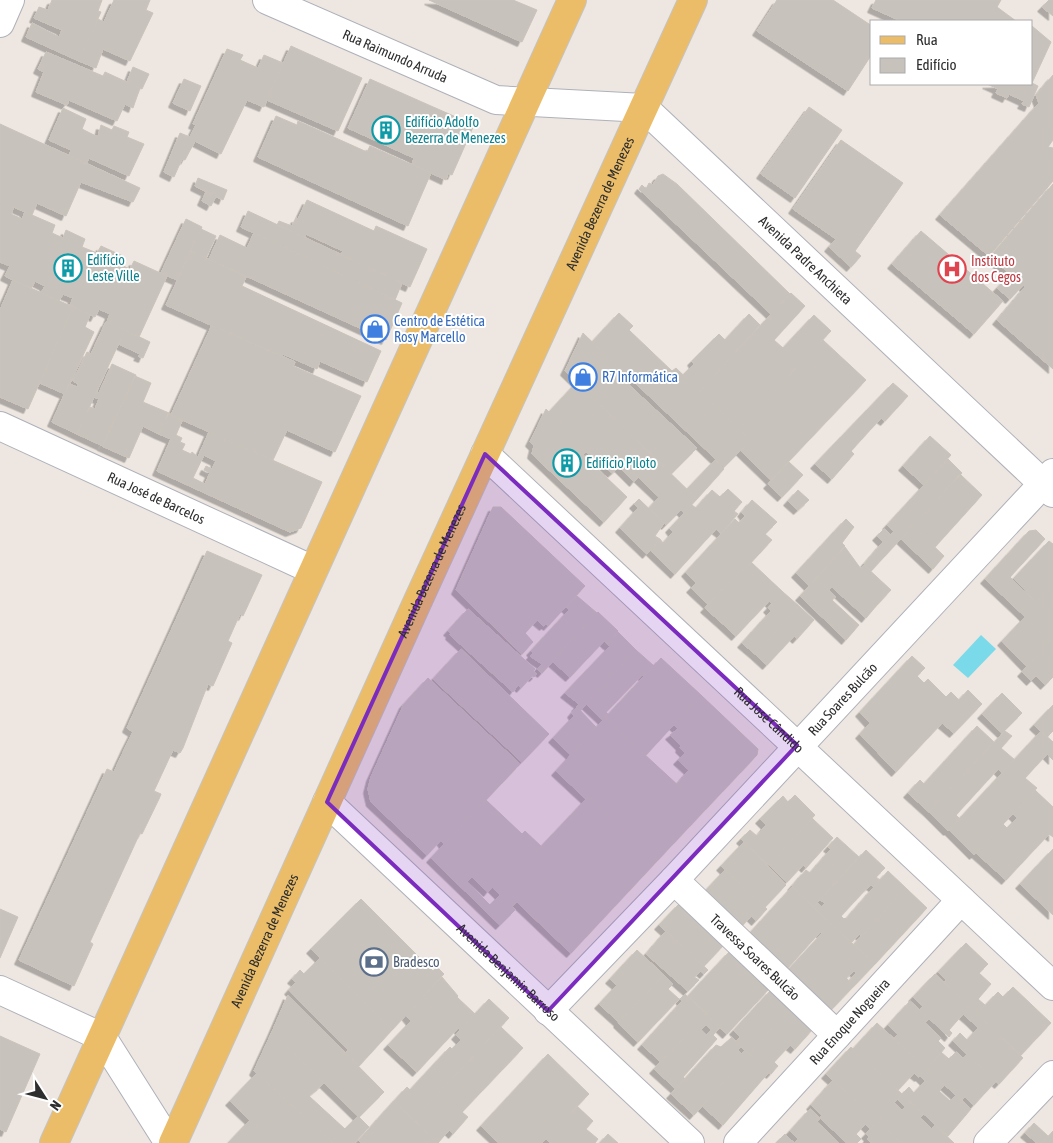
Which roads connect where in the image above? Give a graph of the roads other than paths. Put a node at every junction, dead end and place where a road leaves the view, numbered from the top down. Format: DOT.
graph roads {
  1 [pos="10,0"];
  2 [pos="267,0"];
  3 [pos="572,0"];
  4 [pos="693,0"];
  5 [pos="0,23"];
  6 [pos="526,102"];
  7 [pos="644,108"];
  8 [pos="0,426"];
  9 [pos="485,454"];
  10 [pos="1050,483"];
  11 [pos="313,570"];
  12 [pos="797,745"];
  13 [pos="328,802"];
  14 [pos="674,880"];
  15 [pos="961,900"];
  16 [pos="1053,986"];
  17 [pos="0,990"];
  18 [pos="548,1011"];
  19 [pos="837,1035"];
  20 [pos="102,1037"];
  21 [pos="1053,1075"];
  22 [pos="54,1143"];
  23 [pos="169,1143"];
  24 [pos="173,1143"];
  25 [pos="690,1143"];
  26 [pos="738,1143"];
  27 [pos="988,1143"];
  1 -- 5 [label="street"];
  2 -- 6 [label="street, Rua Raimundo Arruda"];
  3 -- 6 [label="main road"];
  4 -- 7 [label="main road, Avenida Bezerra de Menezes"];
  6 -- 7 [label="street"];
  6 -- 11 [label="main road"];
  7 -- 9 [label="main road, Avenida Bezerra de Menezes"];
  7 -- 10 [label="street, Avenida Padre Anchieta"];
  8 -- 11 [label="street, Rua José de Barcelos"];
  9 -- 12 [label="street, Rua José Cândido"];
  9 -- 13 [label="main road, Avenida Bezerra de Menezes"];
  10 -- 12 [label="street, Rua Soares Bulcão"];
  11 -- 20 [label="main road"];
  12 -- 14 [label="street, Rua Soares Bulcão"];
  12 -- 15 [label="street, Rua José Cândido"];
  13 -- 18 [label="street, Avenida Benjamin Barroso"];
  13 -- 24 [label="main road, Avenida Bezerra de Menezes"];
  14 -- 18 [label="street, Rua Soares Bulcão"];
  14 -- 19 [label="street, Travessa Soares Bulcão"];
  15 -- 16 [label="street, Rua José Cândido"];
  15 -- 19 [label="street, Rua Enoque Nogueira"];
  17 -- 20 [label="street"];
  18 -- 25 [label="street, Avenida Benjamin Barroso"];
  19 -- 26 [label="street, Rua Enoque Nogueira"];
  20 -- 22 [label="main road"];
  20 -- 23 [label="street"];
  21 -- 27 [label="street"];
}
